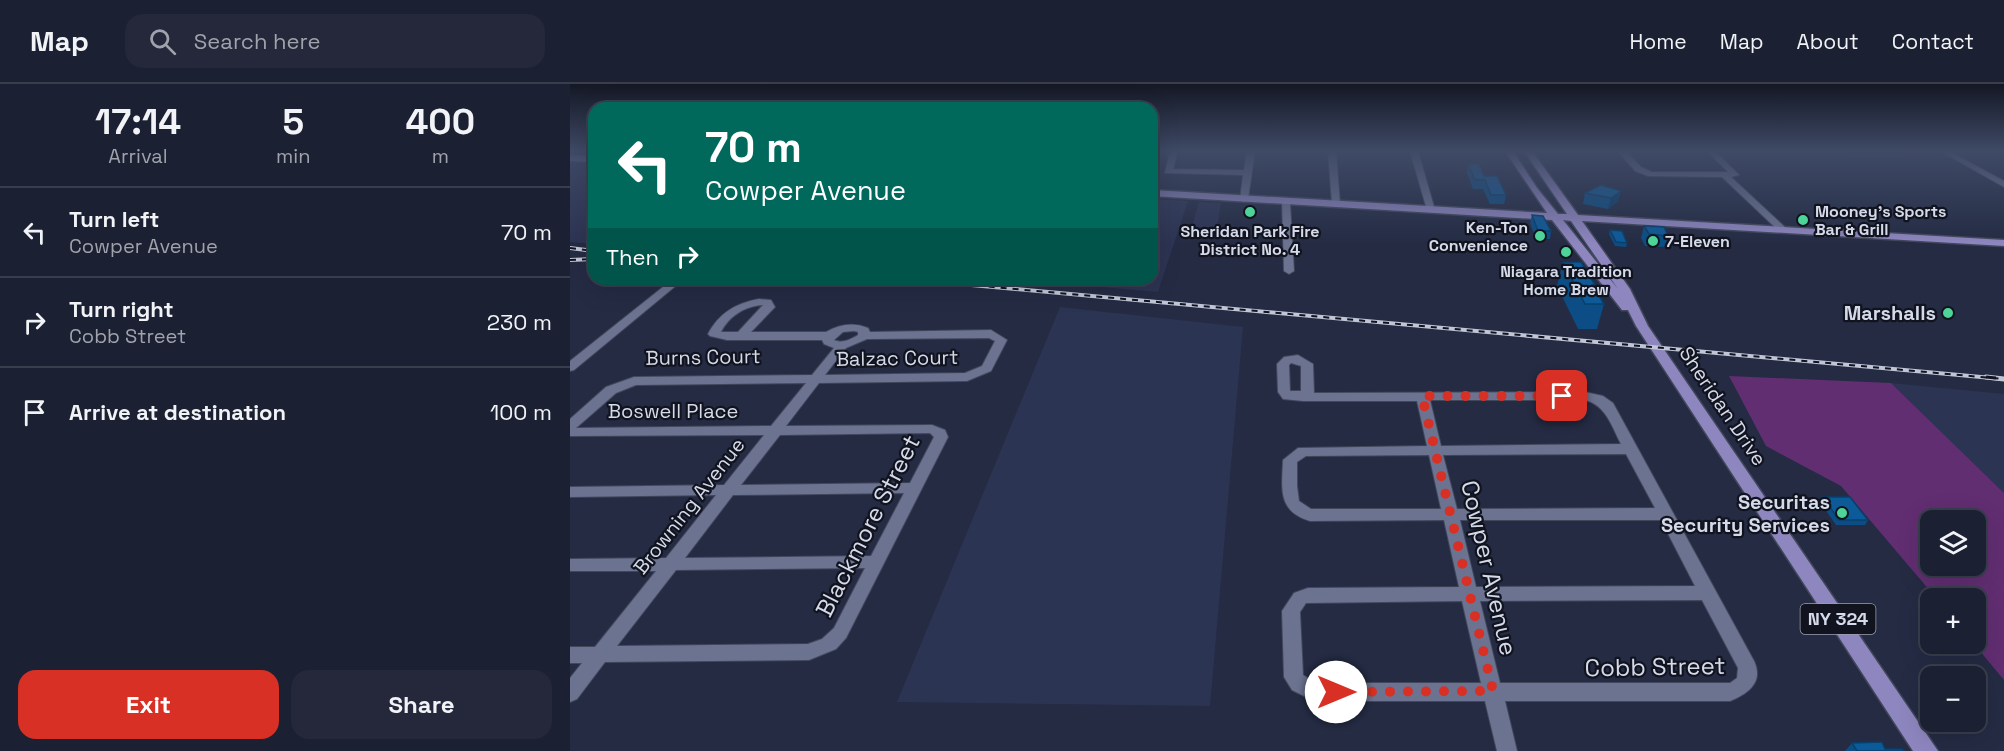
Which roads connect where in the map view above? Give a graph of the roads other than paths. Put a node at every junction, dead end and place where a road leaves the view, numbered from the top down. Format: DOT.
graph roads {
  1 [pos="1246,182"];
  2 [pos="1334,182"];
  3 [pos="1423,182"];
  4 [pos="1529,182"];
  5 [pos="1549,182"];
  6 [pos="1732,182"];
  7 [pos="1533,189"];
  8 [pos="1158,193"];
  9 [pos="1244,199"];
  10 [pos="1286,202"];
  11 [pos="1336,204"];
  12 [pos="1431,210"];
  13 [pos="1520,215"];
  14 [pos="1554,217"];
  15 [pos="1573,218"];
  16 [pos="1783,230"];
  17 [pos="2004,243"];
  18 [pos="1289,271"];
  19 [pos="672,285"];
  20 [pos="1642,326"];
  21 [pos="741,336"];
  22 [pos="836,341"];
  23 [pos="570,367"];
  24 [pos="816,379"];
  25 [pos="1422,396"];
  26 [pos="1303,397"];
  27 [pos="570,426"];
  28 [pos="776,430"];
  29 [pos="570,432"];
  30 [pos="1631,449"];
  31 [pos="1436,450"];
  32 [pos="915,488"];
  33 [pos="728,490"];
  34 [pos="570,492"];
  35 [pos="1451,514"];
  36 [pos="1666,514"];
  37 [pos="877,562"];
  38 [pos="671,564"];
  39 [pos="570,565"];
  40 [pos="1470,593"];
  41 [pos="1708,593"];
  42 [pos="570,655"];
  43 [pos="600,655"];
  44 [pos="1493,691"];
  45 [pos="570,693"];
  46 [pos="1507,751"];
  47 [pos="1926,751"];
  1 -- 9 [label="street"];
  2 -- 11 [label="street"];
  3 -- 12 [label="street"];
  4 -- 7 [label="main road, Sheridan Drive / NY 324"];
  5 -- 15 [label="main road, Sheridan Drive / NY 324"];
  6 -- 16 [label="street"];
  7 -- 13 [label="main road"];
  7 -- 14 [label="main road, Sheridan Drive / NY 324"];
  8 -- 9 [label="main road"];
  9 -- 10 [label="main road"];
  10 -- 11 [label="main road"];
  10 -- 18 [label="street"];
  11 -- 12 [label="main road"];
  12 -- 13 [label="main road"];
  13 -- 14 [label="main road"];
  14 -- 15 [label="main road"];
  14 -- 20 [label="main road, Sheridan Drive / NY 324"];
  15 -- 16 [label="main road"];
  15 -- 20 [label="main road, Sheridan Drive / NY 324"];
  16 -- 17 [label="main road"];
  19 -- 23 [label="street"];
  20 -- 47 [label="main road, Sheridan Drive / NY 324"];
  21 -- 22 [label="street"];
  22 -- 24 [label="street, Browning Avenue"];
  22 -- 24 [label="street, Balzac Court"];
  24 -- 27 [label="street, Burns Court"];
  24 -- 28 [label="street, Browning Avenue"];
  25 -- 26 [label="street, Cobb Street"];
  25 -- 30 [label="street, Cobb Street"];
  25 -- 31 [label="street, Cowper Avenue"];
  28 -- 29 [label="street, Boswell Place"];
  28 -- 32 [label="street, Blackmore Street"];
  28 -- 33 [label="street, Browning Avenue"];
  30 -- 31 [label="street"];
  30 -- 36 [label="street, Cobb Street"];
  31 -- 35 [label="street, Cowper Avenue"];
  31 -- 35 [label="street"];
  32 -- 33 [label="street"];
  32 -- 37 [label="street, Blackmore Street"];
  33 -- 34 [label="street"];
  33 -- 38 [label="street, Browning Avenue"];
  35 -- 36 [label="street"];
  35 -- 40 [label="street, Cowper Avenue"];
  36 -- 41 [label="street, Cobb Street"];
  37 -- 38 [label="street"];
  37 -- 43 [label="street, Blackmore Street"];
  38 -- 39 [label="street"];
  38 -- 43 [label="street, Browning Avenue"];
  40 -- 41 [label="street"];
  40 -- 44 [label="street, Cowper Avenue"];
  40 -- 44 [label="street"];
  41 -- 44 [label="street, Cobb Street"];
  42 -- 43 [label="street"];
  43 -- 45 [label="street, Browning Avenue"];
  44 -- 46 [label="street, Cowper Avenue"];
}
